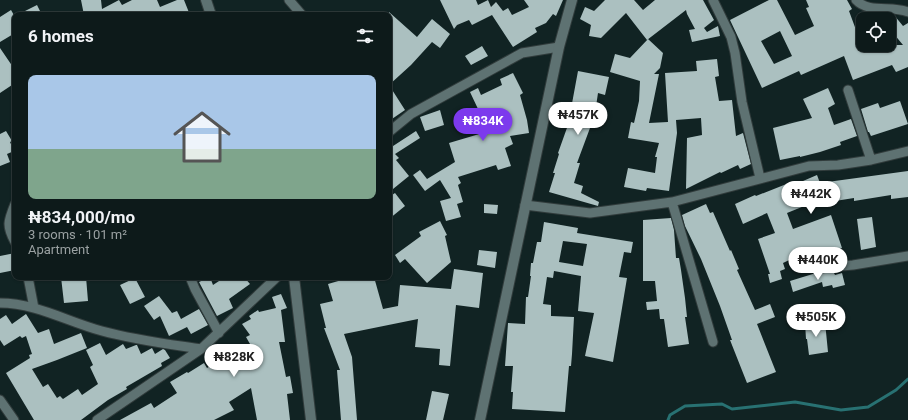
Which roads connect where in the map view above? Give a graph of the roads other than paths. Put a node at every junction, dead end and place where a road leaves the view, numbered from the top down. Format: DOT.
graph roads {
  1 [pos="206,0"];
  2 [pos="289,0"];
  3 [pos="572,0"];
  4 [pos="713,0"];
  5 [pos="856,0"];
  6 [pos="210,12"];
  7 [pos="299,12"];
  8 [pos="908,12"];
  9 [pos="559,47"];
  10 [pos="848,90"];
  11 [pos="392,130"];
  12 [pos="908,151"];
  13 [pos="871,160"];
  14 [pos="760,178"];
  15 [pos="672,202"];
  16 [pos="524,205"];
  17 [pos="12,210"];
  18 [pos="12,236"];
  19 [pos="908,256"];
  20 [pos="819,268"];
  21 [pos="29,280"];
  22 [pos="191,280"];
  23 [pos="274,280"];
  24 [pos="294,280"];
  25 [pos="0,302"];
  26 [pos="34,308"];
  27 [pos="219,333"];
  28 [pos="713,342"];
  29 [pos="201,349"];
  30 [pos="0,400"];
  31 [pos="14,420"];
  32 [pos="97,420"];
  33 [pos="311,420"];
  34 [pos="480,420"];
  1 -- 6 [label="main road"];
  2 -- 7 [label="street"];
  3 -- 9 [label="main road"];
  4 -- 14 [label="street"];
  5 -- 8 [label="street"];
  9 -- 11 [label="street"];
  9 -- 16 [label="main road"];
  10 -- 13 [label="street"];
  12 -- 13 [label="street"];
  13 -- 14 [label="street"];
  14 -- 15 [label="street"];
  15 -- 16 [label="street"];
  15 -- 28 [label="street"];
  16 -- 34 [label="main road"];
  17 -- 18 [label="street"];
  19 -- 20 [label="street"];
  21 -- 26 [label="street"];
  22 -- 27 [label="street"];
  23 -- 27 [label="street"];
  24 -- 33 [label="main road"];
  25 -- 26 [label="street"];
  26 -- 29 [label="street"];
  27 -- 29 [label="street"];
  29 -- 32 [label="street"];
  30 -- 31 [label="street"];
}
